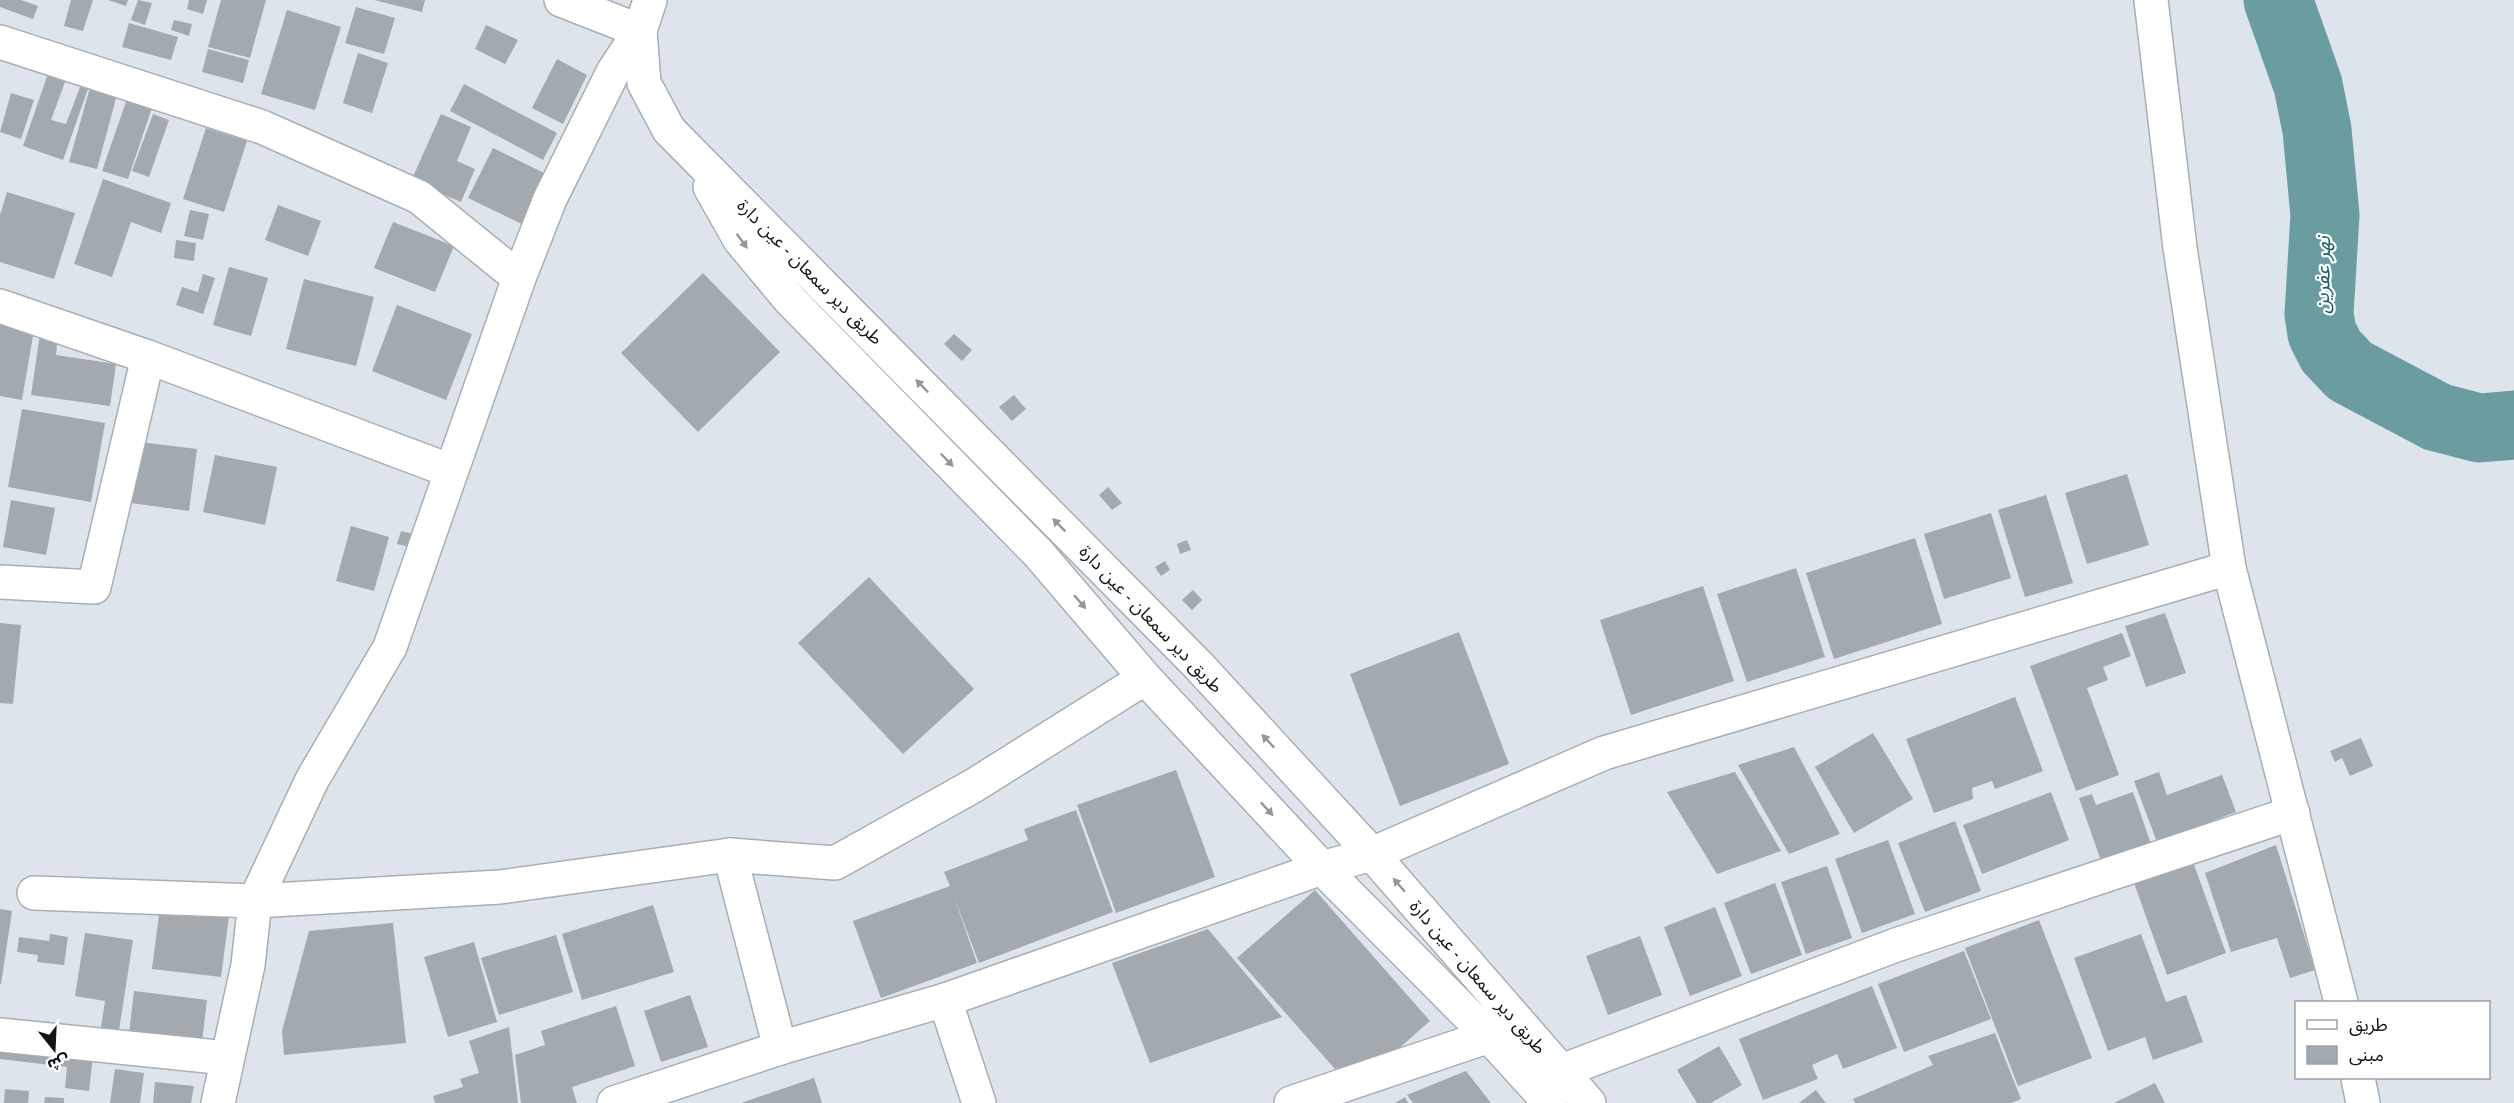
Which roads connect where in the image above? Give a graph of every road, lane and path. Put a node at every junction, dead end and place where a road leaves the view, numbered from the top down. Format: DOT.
graph roads {
  1 [pos="561,0"];
  2 [pos="650,0"];
  3 [pos="2151,0"];
  4 [pos="639,31"];
  5 [pos="0,42"];
  6 [pos="691,154"];
  7 [pos="519,278"];
  8 [pos="0,306"];
  9 [pos="148,357"];
  10 [pos="451,471"];
  11 [pos="2229,568"];
  12 [pos="0,582"];
  13 [pos="1145,678"];
  14 [pos="2293,813"];
  15 [pos="1372,854"];
  16 [pos="730,855"];
  17 [pos="1322,868"];
  18 [pos="34,893"];
  19 [pos="255,901"];
  20 [pos="945,1000"];
  21 [pos="2341,1001"];
  22 [pos="0,1035"];
  23 [pos="1489,1036"];
  24 [pos="780,1048"];
  25 [pos="227,1058"];
  26 [pos="1559,1072"];
  27 [pos="2358,1079"];
  28 [pos="218,1103"];
  29 [pos="614,1103"];
  30 [pos="979,1103"];
  31 [pos="1291,1103"];
  32 [pos="1550,1103"];
  33 [pos="1589,1103"];
  34 [pos="2363,1103"];
  1 -- 4 [label="street"];
  2 -- 4 [label="street, طريق دير سمعان - عين دارة"];
  3 -- 11 [label="street"];
  4 -- 6 [label="street, طريق دير سمعان - عين دارة"];
  4 -- 7 [label="street"];
  5 -- 7 [label="street"];
  6 -- 13 [label="street, طريق دير سمعان - عين دارة, one-way"];
  15 -- 6 [label="street, طريق دير سمعان - عين دارة, one-way"];
  7 -- 10 [label="street"];
  8 -- 9 [label="street"];
  9 -- 10 [label="street"];
  9 -- 12 [label="street"];
  10 -- 19 [label="street"];
  11 -- 14 [label="street"];
  11 -- 15 [label="street"];
  13 -- 16 [label="street"];
  13 -- 17 [label="street, طريق دير سمعان - عين دارة, one-way"];
  14 -- 21 [label="street"];
  14 -- 26 [label="street"];
  15 -- 17 [label="street"];
  26 -- 15 [label="street, طريق دير سمعان - عين دارة, one-way"];
  16 -- 19 [label="street"];
  16 -- 24 [label="street"];
  17 -- 20 [label="street"];
  17 -- 23 [label="street, طريق دير سمعان - عين دارة"];
  18 -- 19 [label="street"];
  19 -- 25 [label="street"];
  20 -- 24 [label="street"];
  20 -- 30 [label="street"];
  22 -- 25 [label="street"];
  23 -- 31 [label="street"];
  23 -- 32 [label="street, طريق دير سمعان - عين دارة"];
  24 -- 29 [label="street"];
  25 -- 28 [label="street"];
  26 -- 33 [label="street, طريق دير سمعان - عين دارة"];
  27 -- 34 [label="street"];
}
